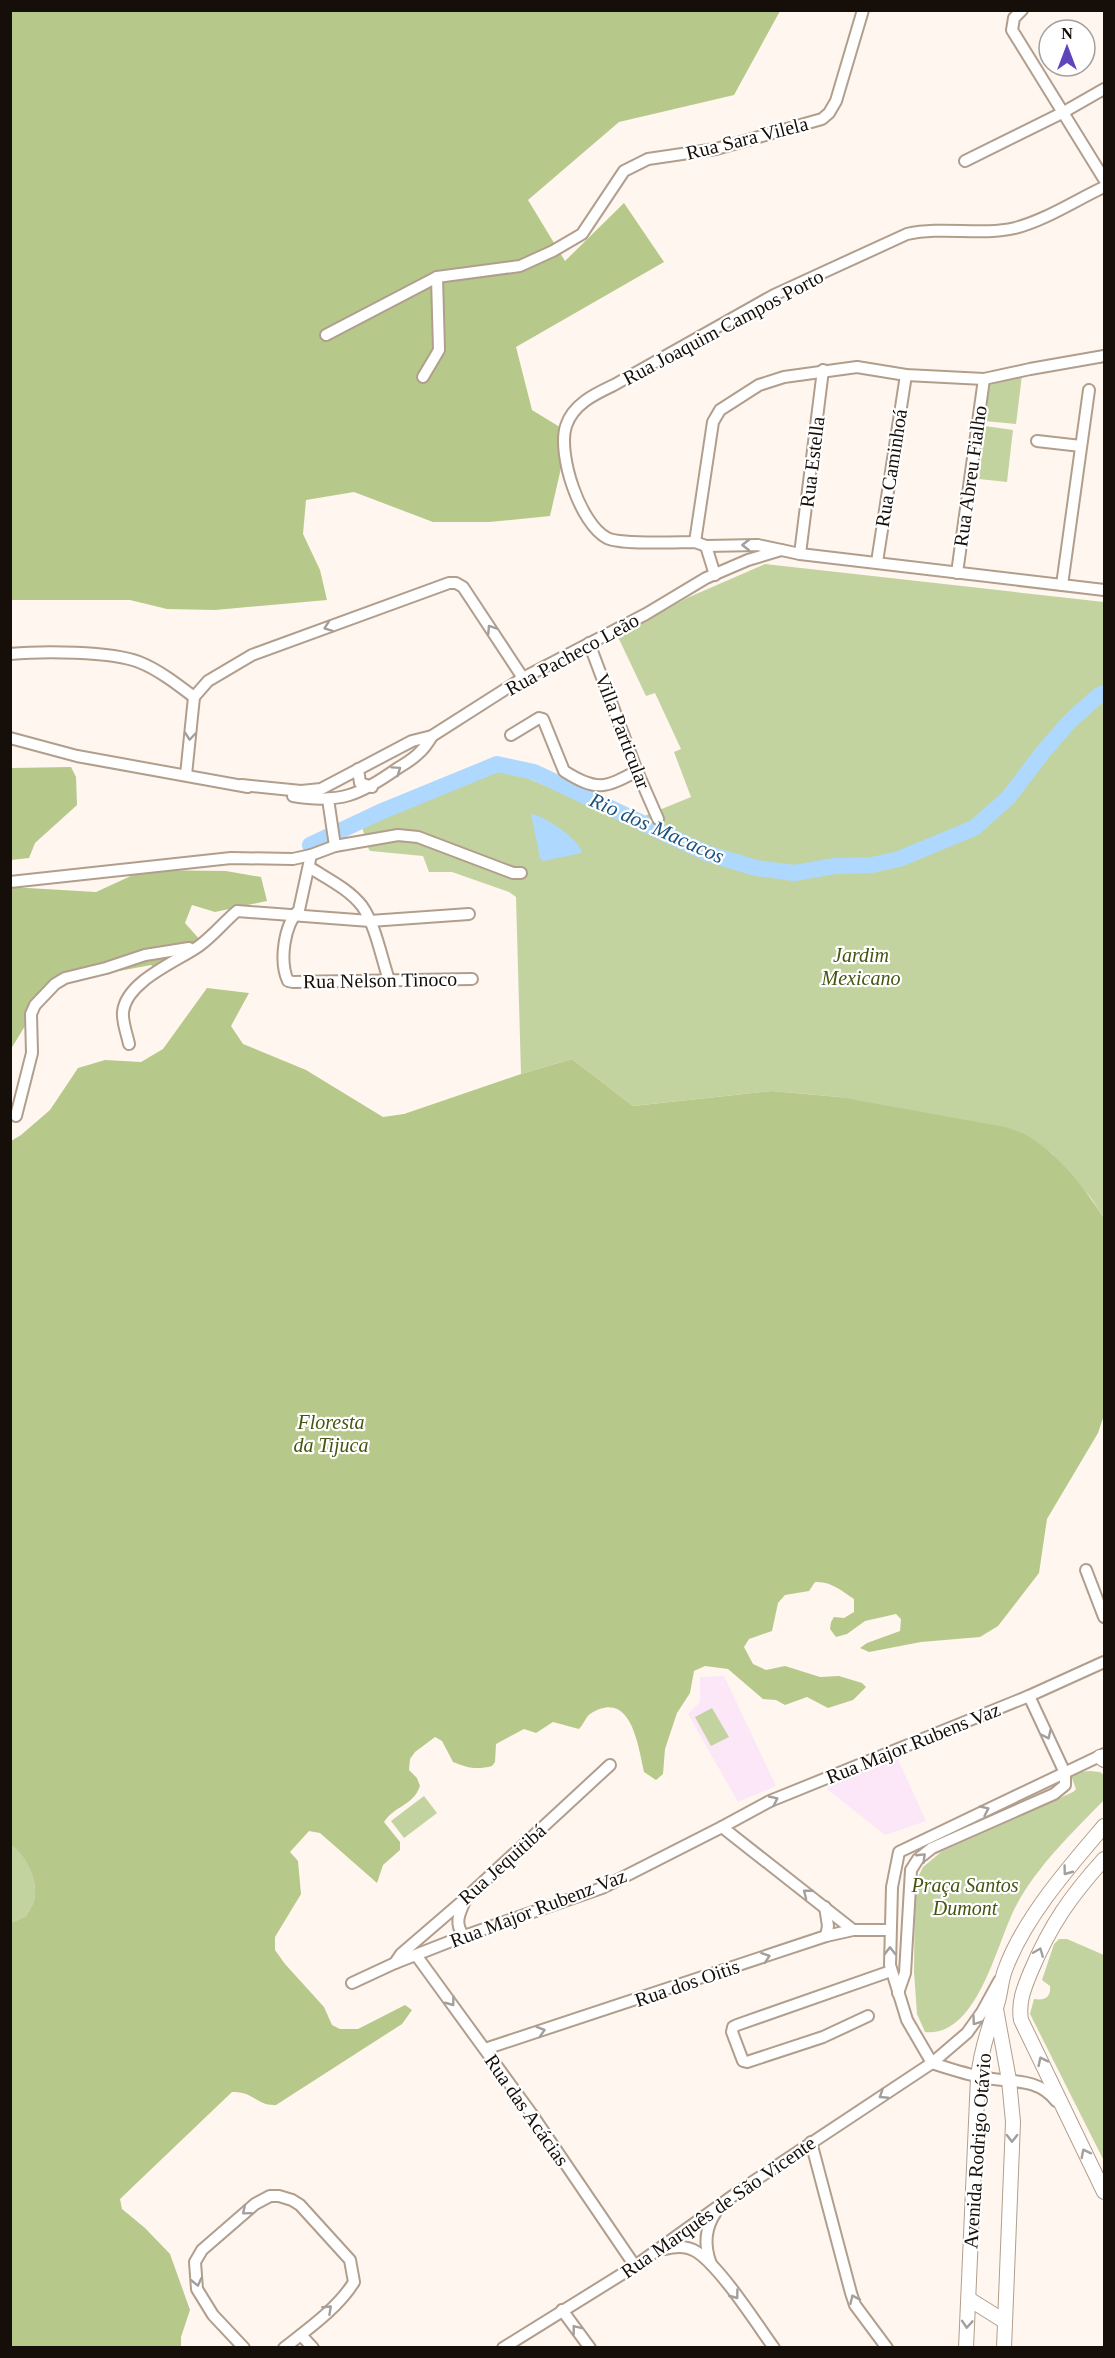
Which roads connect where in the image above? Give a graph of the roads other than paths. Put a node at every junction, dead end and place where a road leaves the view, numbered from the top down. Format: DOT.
graph roads {
  1 [pos="863,10"];
  2 [pos="1022,10"];
  3 [pos="1104,89"];
  4 [pos="1062,113"];
  5 [pos="965,161"];
  6 [pos="1104,179"];
  7 [pos="1104,187"];
  8 [pos="437,277"];
  9 [pos="326,335"];
  10 [pos="1104,356"];
  11 [pos="823,370"];
  12 [pos="906,375"];
  13 [pos="423,377"];
  14 [pos="984,379"];
  15 [pos="1089,390"];
  16 [pos="1038,441"];
  17 [pos="1080,446"];
  18 [pos="695,542"];
  19 [pos="706,546"];
  20 [pos="784,549"];
  21 [pos="800,554"];
  22 [pos="877,562"];
  23 [pos="957,573"];
  24 [pos="715,575"];
  25 [pos="1062,585"];
  26 [pos="1104,590"];
  27 [pos="589,643"];
  28 [pos="10,654"];
  29 [pos="523,678"];
  30 [pos="194,697"];
  31 [pos="511,735"];
  32 [pos="432,736"];
  33 [pos="10,738"];
  34 [pos="358,769"];
  35 [pos="637,771"];
  36 [pos="186,775"];
  37 [pos="337,782"];
  38 [pos="242,785"];
  39 [pos="372,787"];
  40 [pos="330,798"];
  41 [pos="658,819"];
  42 [pos="335,846"];
  43 [pos="311,855"];
  44 [pos="309,867"];
  45 [pos="521,873"];
  46 [pos="10,882"];
  47 [pos="470,914"];
  48 [pos="293,916"];
  49 [pos="370,921"];
  50 [pos="198,947"];
  51 [pos="472,979"];
  52 [pos="388,980"];
  53 [pos="129,1044"];
  54 [pos="16,1093"];
  55 [pos="16,1116"];
  56 [pos="1086,1569"];
  57 [pos="1104,1617"];
  58 [pos="1104,1662"];
  59 [pos="1029,1696"];
  60 [pos="1103,1757"];
  61 [pos="610,1765"];
  62 [pos="1065,1773"];
  63 [pos="1104,1826"];
  64 [pos="722,1827"];
  65 [pos="1104,1859"];
  66 [pos="466,1899"];
  67 [pos="825,1907"];
  68 [pos="853,1930"];
  69 [pos="890,1930"];
  70 [pos="464,1936"];
  71 [pos="826,1936"];
  72 [pos="416,1955"];
  73 [pos="395,1963"];
  74 [pos="1005,1970"];
  75 [pos="891,1971"];
  76 [pos="352,1983"];
  77 [pos="898,1993"];
  78 [pos="996,2008"];
  79 [pos="868,2016"];
  80 [pos="486,2049"];
  81 [pos="932,2062"];
  82 [pos="978,2077"];
  83 [pos="1009,2080"];
  84 [pos="1067,2114"];
  85 [pos="811,2142"];
  86 [pos="1104,2192"];
  87 [pos="722,2205"];
  88 [pos="654,2254"];
  89 [pos="711,2264"];
  90 [pos="635,2266"];
  91 [pos="969,2299"];
  92 [pos="562,2310"];
  93 [pos="1004,2321"];
  94 [pos="301,2335"];
  95 [pos="244,2348"];
  96 [pos="284,2348"];
  97 [pos="313,2348"];
  98 [pos="503,2348"];
  99 [pos="590,2348"];
  100 [pos="774,2348"];
  101 [pos="887,2348"];
  102 [pos="966,2348"];
  103 [pos="1004,2348"];
  1 -- 8 [label="street, Rua Sara Vilela"];
  2 -- 4 [label="street"];
  3 -- 4 [label="street"];
  4 -- 5 [label="street"];
  4 -- 6 [label="street"];
  7 -- 18 [label="street, Rua Joaquim Campos Porto"];
  8 -- 9 [label="street, Rua Sara Vilela"];
  8 -- 13 [label="street"];
  10 -- 14 [label="street"];
  11 -- 12 [label="street"];
  11 -- 18 [label="street"];
  11 -- 21 [label="street, Rua Estella"];
  12 -- 14 [label="street"];
  12 -- 22 [label="street, Rua Caminhoá"];
  14 -- 23 [label="street, Rua Abreu Fialho"];
  15 -- 17 [label="street"];
  16 -- 17 [label="street"];
  17 -- 25 [label="street"];
  18 -- 19 [label="street, Rua Joaquim Campos Porto"];
  20 -- 19 [label="street, one-way"];
  19 -- 24 [label="street"];
  20 -- 21 [label="street"];
  20 -- 24 [label="street, Rua Pacheco Leão"];
  21 -- 22 [label="street"];
  22 -- 23 [label="street"];
  23 -- 25 [label="street"];
  24 -- 27 [label="street, Rua Pacheco Leão"];
  25 -- 26 [label="street"];
  27 -- 29 [label="street, Rua Pacheco Leão"];
  27 -- 35 [label="street, Villa Particular"];
  28 -- 30 [label="street"];
  29 -- 30 [label="street, one-way"];
  29 -- 32 [label="street, Rua Pacheco Leão"];
  30 -- 36 [label="street, one-way"];
  31 -- 35 [label="street"];
  32 -- 34 [label="street, Rua Pacheco Leão"];
  39 -- 32 [label="street, Rua Pacheco Leão, one-way"];
  33 -- 36 [label="street, Rua Pacheco Leão"];
  34 -- 37 [label="street, Rua Pacheco Leão"];
  34 -- 39 [label="street"];
  35 -- 41 [label="street, Villa Particular"];
  36 -- 38 [label="street, Rua Pacheco Leão"];
  37 -- 38 [label="street, Rua Pacheco Leão"];
  37 -- 40 [label="street"];
  38 -- 40 [label="street, Rua Pacheco Leão"];
  39 -- 40 [label="street, Rua Pacheco Leão"];
  40 -- 42 [label="street"];
  42 -- 43 [label="street"];
  42 -- 45 [label="street"];
  43 -- 44 [label="street"];
  43 -- 46 [label="street"];
  44 -- 48 [label="street"];
  44 -- 49 [label="street"];
  47 -- 49 [label="street"];
  48 -- 49 [label="street"];
  48 -- 50 [label="street"];
  48 -- 52 [label="street, Rua Nelson Tinoco"];
  49 -- 52 [label="street"];
  50 -- 53 [label="street"];
  50 -- 54 [label="street"];
  51 -- 52 [label="street, Rua Nelson Tinoco"];
  54 -- 55 [label="street"];
  56 -- 57 [label="street"];
  58 -- 59 [label="street, Rua Major Rubens Vaz"];
  59 -- 62 [label="street, one-way"];
  64 -- 59 [label="street, Rua Major Rubens Vaz, one-way"];
  60 -- 62 [label="street"];
  61 -- 66 [label="street, Rua Jequitibá"];
  69 -- 62 [label="street, one-way"];
  77 -- 62 [label="street, one-way"];
  63 -- 74 [label="main road, one-way"];
  67 -- 64 [label="street, one-way"];
  64 -- 70 [label="street, Rua Major Rubenz Vaz"];
  84 -- 65 [label="main road, one-way"];
  66 -- 70 [label="street"];
  66 -- 73 [label="street, Rua Jequitibá"];
  67 -- 68 [label="street"];
  67 -- 71 [label="street"];
  68 -- 69 [label="street, Rua dos Oitis"];
  68 -- 71 [label="street, Rua dos Oitis"];
  75 -- 69 [label="street, one-way"];
  70 -- 72 [label="street, Rua Major Rubenz Vaz"];
  80 -- 71 [label="street, Rua dos Oitis, one-way"];
  72 -- 73 [label="street, Rua Major Rubenz Vaz"];
  72 -- 80 [label="street, Rua das Acácias, one-way"];
  73 -- 76 [label="street, Rua Major Rubenz Vaz"];
  74 -- 78 [label="main road"];
  74 -- 81 [label="street, one-way"];
  75 -- 77 [label="street"];
  75 -- 79 [label="street"];
  77 -- 81 [label="street"];
  78 -- 82 [label="main road, Avenida Rodrigo Otávio"];
  78 -- 83 [label="main road, Avenida Rodrigo Otávio"];
  80 -- 90 [label="street, Rua das Acácias"];
  81 -- 82 [label="street"];
  81 -- 85 [label="street, Rua Marquês de São Vicente, one-way"];
  82 -- 83 [label="street"];
  82 -- 91 [label="main road, Avenida Rodrigo Otávio"];
  83 -- 84 [label="street"];
  83 -- 93 [label="main road, Avenida Rodrigo Otávio, one-way"];
  86 -- 84 [label="main road, one-way"];
  85 -- 87 [label="street, Rua Marquês de São Vicente"];
  101 -- 85 [label="street, one-way"];
  87 -- 88 [label="street, Rua Marquês de São Vicente"];
  87 -- 89 [label="street"];
  88 -- 89 [label="street"];
  88 -- 90 [label="street, Rua Marquês de São Vicente"];
  89 -- 100 [label="street, one-way"];
  90 -- 92 [label="street, Rua Marquês de São Vicente"];
  91 -- 93 [label="main road"];
  91 -- 102 [label="main road, Avenida Rodrigo Otávio, one-way"];
  92 -- 98 [label="street, Rua Marquês de São Vicente"];
  99 -- 92 [label="street, one-way"];
  93 -- 103 [label="main road, Avenida Rodrigo Otávio"];
  94 -- 95 [label="street, one-way"];
  94 -- 96 [label="street"];
  94 -- 97 [label="street"];
}
